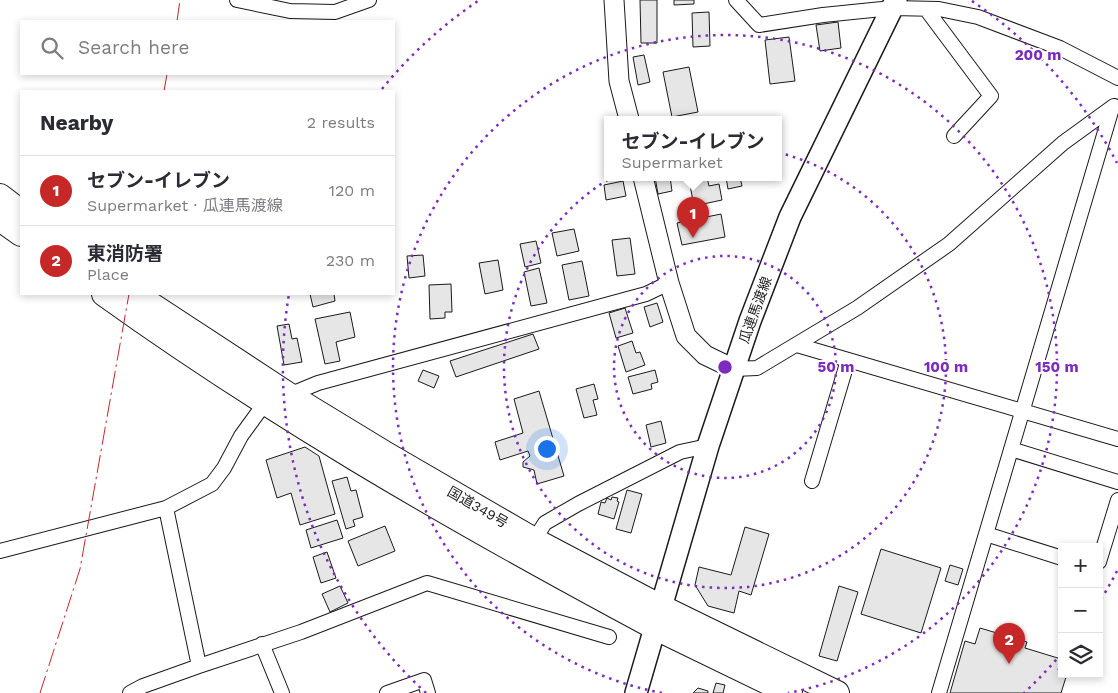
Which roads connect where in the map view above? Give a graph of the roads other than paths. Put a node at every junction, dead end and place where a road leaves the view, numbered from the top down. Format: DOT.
graph roads {
  1 [pos="237,0"];
  2 [pos="368,0"];
  3 [pos="614,0"];
  4 [pos="736,0"];
  5 [pos="894,4"];
  6 [pos="926,9"];
  7 [pos="1118,78"];
  8 [pos="1115,105"];
  9 [pos="627,116"];
  10 [pos="954,136"];
  11 [pos="644,181"];
  12 [pos="0,196"];
  13 [pos="20,211"];
  14 [pos="0,218"];
  15 [pos="20,233"];
  16 [pos="669,282"];
  17 [pos="105,295"];
  18 [pos="137,295"];
  19 [pos="797,345"];
  20 [pos="848,360"];
  21 [pos="734,369"];
  22 [pos="289,395"];
  23 [pos="265,403"];
  24 [pos="1022,411"];
  25 [pos="1118,439"];
  26 [pos="708,446"];
  27 [pos="1011,449"];
  28 [pos="812,481"];
  29 [pos="1118,482"];
  30 [pos="1118,500"];
  31 [pos="166,508"];
  32 [pos="986,534"];
  33 [pos="534,540"];
  34 [pos="1103,549"];
  35 [pos="0,551"];
  36 [pos="1058,557"];
  37 [pos="658,617"];
  38 [pos="609,637"];
  39 [pos="262,644"];
  40 [pos="199,666"];
  41 [pos="130,693"];
  42 [pos="282,693"];
  43 [pos="388,693"];
  44 [pos="428,693"];
  45 [pos="636,693"];
  46 [pos="790,693"];
  47 [pos="837,693"];
  48 [pos="939,693"];
  1 -- 2 [label="street"];
  3 -- 9 [label="street"];
  4 -- 5 [label="street"];
  5 -- 6 [label="street"];
  5 -- 21 [label="main road, 瓜連馬渡線"];
  6 -- 7 [label="street"];
  6 -- 10 [label="street"];
  8 -- 19 [label="street"];
  8 -- 24 [label="street"];
  11 -- 16 [label="street"];
  12 -- 13 [label="highway"];
  14 -- 15 [label="highway"];
  16 -- 21 [label="street"];
  16 -- 22 [label="street"];
  17 -- 23 [label="highway, 国道349号"];
  18 -- 22 [label="highway, 国道349号"];
  19 -- 20 [label="street"];
  19 -- 21 [label="street"];
  20 -- 24 [label="street"];
  20 -- 28 [label="street"];
  21 -- 26 [label="main road, 瓜連馬渡線"];
  22 -- 23 [label="street"];
  22 -- 33 [label="highway, 国道349号"];
  23 -- 31 [label="street"];
  23 -- 37 [label="highway, 国道349号"];
  24 -- 25 [label="street"];
  24 -- 27 [label="street"];
  26 -- 33 [label="street"];
  26 -- 37 [label="main road, 瓜連馬渡線"];
  27 -- 29 [label="street"];
  27 -- 32 [label="street"];
  30 -- 34 [label="street"];
  31 -- 35 [label="street"];
  31 -- 40 [label="street"];
  32 -- 36 [label="street"];
  32 -- 48 [label="street"];
  33 -- 37 [label="highway, 国道349号"];
  37 -- 45 [label="main road, 瓜連馬渡線"];
  37 -- 46 [label="highway, 国道349号"];
  37 -- 47 [label="highway, 国道349号"];
  38 -- 39 [label="street"];
  39 -- 40 [label="street"];
  39 -- 42 [label="street"];
  40 -- 41 [label="street"];
  43 -- 44 [label="street"];
}
